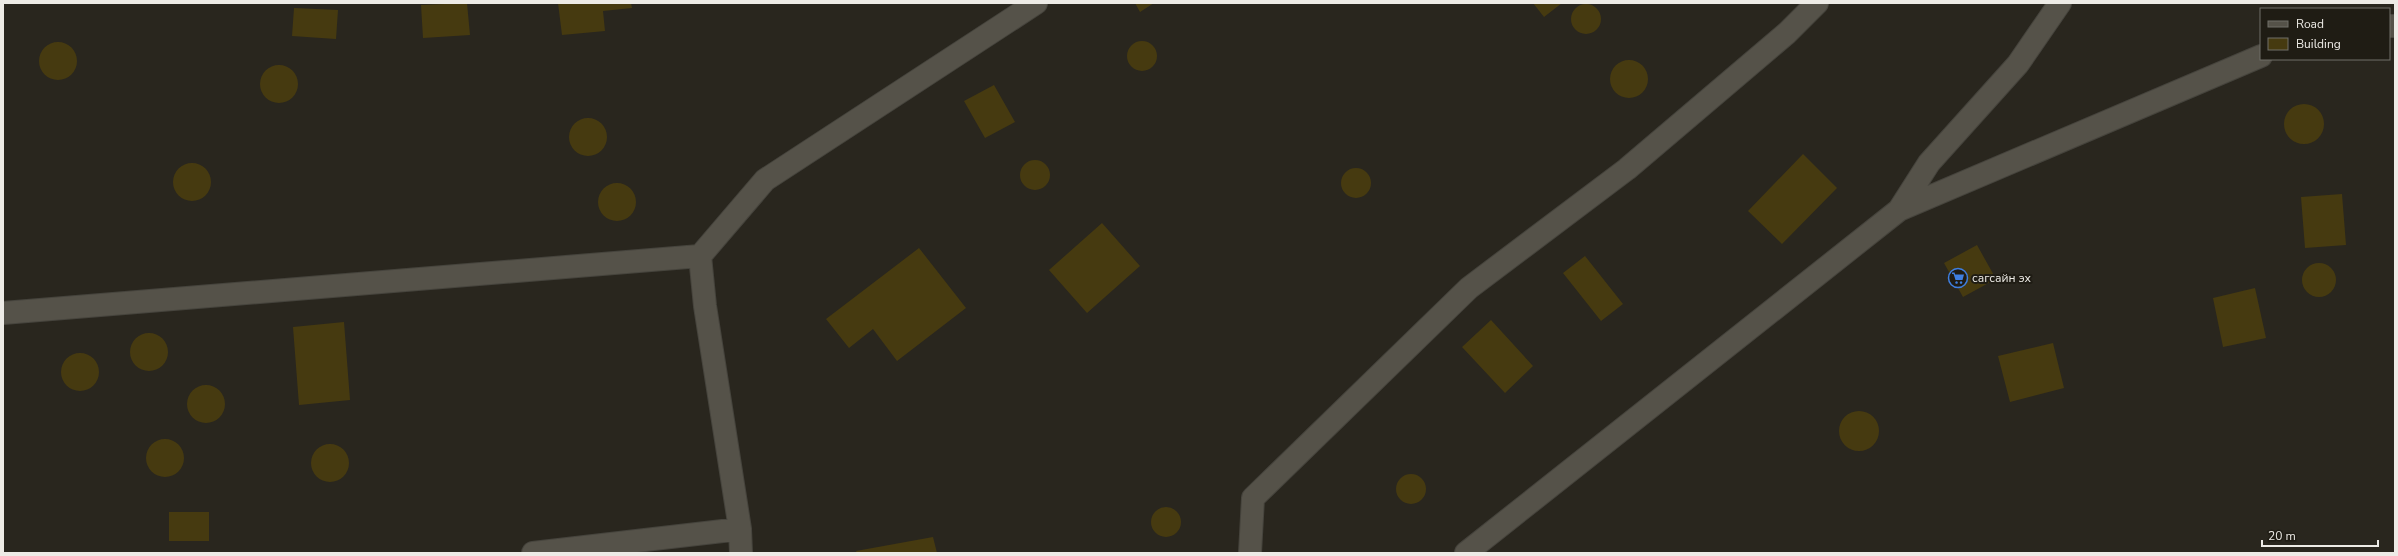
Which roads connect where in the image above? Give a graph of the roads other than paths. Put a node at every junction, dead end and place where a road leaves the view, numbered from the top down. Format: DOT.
graph roads {
  1 [pos="1036,3"];
  2 [pos="1817,3"];
  3 [pos="2060,3"];
  4 [pos="2260,56"];
  5 [pos="1899,210"];
  6 [pos="700,256"];
  7 [pos="3,313"];
  8 [pos="740,529"];
  9 [pos="533,553"];
  10 [pos="741,553"];
  11 [pos="1250,553"];
  12 [pos="1466,553"];
  1 -- 6 [label="street"];
  2 -- 11 [label="street"];
  3 -- 5 [label="street"];
  4 -- 5 [label="street"];
  5 -- 12 [label="street"];
  6 -- 7 [label="street"];
  6 -- 8 [label="street"];
  8 -- 9 [label="street"];
  8 -- 10 [label="street"];
}
